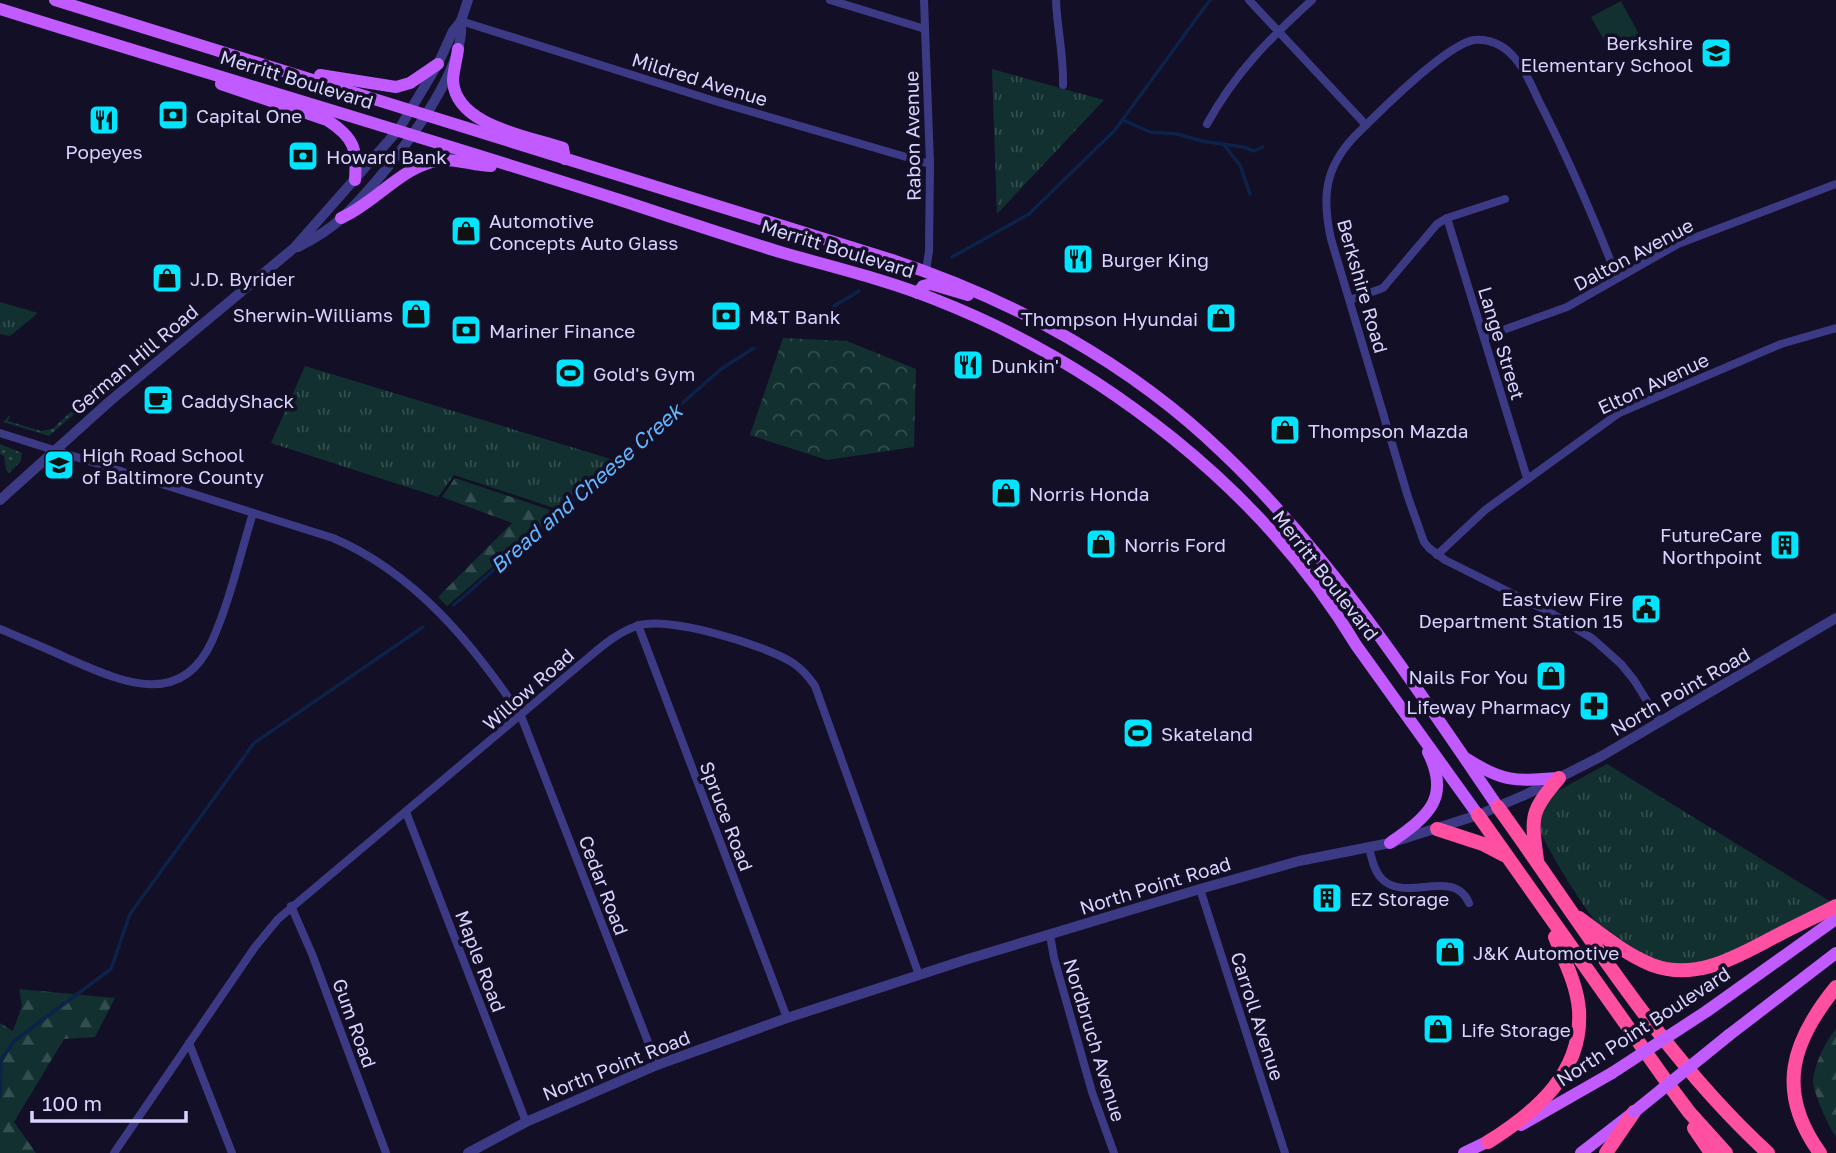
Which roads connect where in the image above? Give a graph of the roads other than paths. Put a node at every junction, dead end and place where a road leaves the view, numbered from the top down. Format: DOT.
graph roads {
  1 [pos="55,0"];
  2 [pos="468,0"];
  3 [pos="830,0"];
  4 [pos="923,0"];
  5 [pos="1056,0"];
  6 [pos="1248,0"];
  7 [pos="1312,0"];
  8 [pos="0,9"];
  9 [pos="461,21"];
  10 [pos="925,29"];
  11 [pos="1278,31"];
  12 [pos="458,49"];
  13 [pos="438,64"];
  14 [pos="284,71"];
  15 [pos="223,77"];
  16 [pos="1063,85"];
  17 [pos="412,110"];
  18 [pos="426,115"];
  19 [pos="1207,124"];
  20 [pos="1366,125"];
  21 [pos="399,129"];
  22 [pos="414,134"];
  23 [pos="565,159"];
  24 [pos="501,163"];
  25 [pos="930,164"];
  26 [pos="355,180"];
  27 [pos="1836,184"];
  28 [pos="1505,199"];
  29 [pos="341,218"];
  30 [pos="1447,218"];
  31 [pos="294,248"];
  32 [pos="926,271"];
  33 [pos="863,273"];
  34 [pos="1618,277"];
  35 [pos="918,293"];
  36 [pos="998,300"];
  37 [pos="1350,300"];
  38 [pos="1836,328"];
  39 [pos="1484,337"];
  40 [pos="0,433"];
  41 [pos="53,450"];
  42 [pos="1527,478"];
  43 [pos="0,500"];
  44 [pos="253,513"];
  45 [pos="1437,555"];
  46 [pos="1836,618"];
  47 [pos="638,625"];
  48 [pos="0,629"];
  49 [pos="521,716"];
  50 [pos="1660,722"];
  51 [pos="1417,730"];
  52 [pos="1463,756"];
  53 [pos="1559,778"];
  54 [pos="1498,807"];
  55 [pos="406,812"];
  56 [pos="1478,815"];
  57 [pos="1437,829"];
  58 [pos="1390,843"];
  59 [pos="1370,848"];
  60 [pos="1507,857"];
  61 [pos="1537,861"];
  62 [pos="1200,888"];
  63 [pos="1469,904"];
  64 [pos="291,906"];
  65 [pos="1836,906"];
  66 [pos="1544,910"];
  67 [pos="1571,912"];
  68 [pos="1836,919"];
  69 [pos="1050,935"];
  70 [pos="1836,953"];
  71 [pos="919,975"];
  72 [pos="1836,987"];
  73 [pos="787,1018"];
  74 [pos="189,1043"];
  75 [pos="657,1065"];
  76 [pos="1668,1085"];
  77 [pos="1634,1112"];
  78 [pos="526,1122"];
  79 [pos="1488,1142"];
  80 [pos="114,1153"];
  81 [pos="232,1153"];
  82 [pos="386,1153"];
  83 [pos="468,1153"];
  84 [pos="1114,1153"];
  85 [pos="1285,1153"];
  86 [pos="1464,1153"];
  87 [pos="1581,1153"];
  88 [pos="1606,1153"];
  89 [pos="1711,1153"];
  90 [pos="1727,1153"];
  91 [pos="1768,1153"];
  92 [pos="1820,1153"];
  1 -- 14 [label="main road, Merritt Boulevard"];
  2 -- 9 [label="street, German Hill Road"];
  3 -- 10 [label="street"];
  4 -- 10 [label="street, Rabon Avenue"];
  5 -- 16 [label="street"];
  6 -- 11 [label="street"];
  7 -- 11 [label="street"];
  8 -- 15 [label="main road, Merritt Boulevard"];
  9 -- 12 [label="street, German Hill Road"];
  9 -- 13 [label="street, German Hill Road"];
  9 -- 25 [label="street, Mildred Avenue"];
  10 -- 25 [label="street, Rabon Avenue"];
  11 -- 19 [label="street"];
  11 -- 20 [label="street"];
  12 -- 18 [label="street, German Hill Road"];
  12 -- 23 [label="main road"];
  13 -- 14 [label="main road"];
  13 -- 17 [label="street, German Hill Road"];
  14 -- 17 [label="main road, Merritt Boulevard"];
  15 -- 21 [label="main road, Merritt Boulevard"];
  15 -- 26 [label="main road"];
  17 -- 18 [label="main road, Merritt Boulevard"];
  17 -- 21 [label="street, German Hill Road"];
  18 -- 22 [label="street, German Hill Road"];
  18 -- 23 [label="main road, Merritt Boulevard"];
  20 -- 34 [label="street, Berkshire Road"];
  20 -- 37 [label="street, Berkshire Road"];
  21 -- 22 [label="main road, Merritt Boulevard"];
  21 -- 26 [label="street, German Hill Road"];
  22 -- 24 [label="main road, Merritt Boulevard"];
  22 -- 29 [label="street, German Hill Road"];
  23 -- 32 [label="main road, Merritt Boulevard"];
  24 -- 29 [label="main road"];
  24 -- 33 [label="main road, Merritt Boulevard"];
  25 -- 32 [label="street, Rabon Avenue"];
  26 -- 31 [label="street, German Hill Road"];
  27 -- 34 [label="street, Dalton Avenue"];
  28 -- 30 [label="street"];
  29 -- 31 [label="street, German Hill Road"];
  30 -- 37 [label="street"];
  30 -- 39 [label="street, Lange Street"];
  31 -- 41 [label="street, German Hill Road"];
  32 -- 33 [label="main road"];
  32 -- 36 [label="main road, Merritt Boulevard"];
  33 -- 35 [label="main road, Merritt Boulevard"];
  34 -- 39 [label="street, Dalton Avenue"];
  35 -- 36 [label="main road"];
  35 -- 51 [label="main road, Merritt Boulevard"];
  36 -- 52 [label="main road, Merritt Boulevard"];
  37 -- 45 [label="street, Berkshire Road"];
  38 -- 42 [label="street, Elton Avenue"];
  39 -- 42 [label="street, Lange Street"];
  40 -- 41 [label="street, Cedar Road"];
  41 -- 43 [label="street, German Hill Road"];
  41 -- 44 [label="street, Cedar Road"];
  42 -- 45 [label="street, Elton Avenue"];
  44 -- 48 [label="street"];
  44 -- 49 [label="street, Cedar Road"];
  45 -- 50 [label="street, Berkshire Road"];
  46 -- 50 [label="street, North Point Road"];
  47 -- 49 [label="street, Willow Road"];
  47 -- 71 [label="street, Willow Road"];
  47 -- 73 [label="street, Spruce Road"];
  49 -- 55 [label="street, Willow Road"];
  49 -- 75 [label="street, Cedar Road"];
  50 -- 53 [label="street, North Point Road"];
  51 -- 56 [label="main road, Merritt Boulevard"];
  51 -- 58 [label="main road"];
  52 -- 53 [label="main road"];
  52 -- 54 [label="main road, Merritt Boulevard"];
  53 -- 54 [label="street, North Point Road"];
  53 -- 61 [label="highway"];
  54 -- 56 [label="street, North Point Road"];
  54 -- 61 [label="highway"];
  55 -- 64 [label="street, Willow Road"];
  55 -- 78 [label="street, Maple Road"];
  56 -- 57 [label="street, North Point Road"];
  56 -- 60 [label="highway"];
  57 -- 58 [label="street, North Point Road"];
  57 -- 60 [label="highway"];
  58 -- 59 [label="street, North Point Road"];
  59 -- 62 [label="street, North Point Road"];
  59 -- 63 [label="street"];
  60 -- 66 [label="highway"];
  61 -- 67 [label="highway"];
  62 -- 69 [label="street, North Point Road"];
  62 -- 85 [label="street, Carroll Avenue"];
  64 -- 74 [label="street, Willow Road"];
  64 -- 82 [label="street, Gum Road"];
  65 -- 67 [label="highway"];
  66 -- 76 [label="highway"];
  66 -- 79 [label="highway"];
  67 -- 91 [label="highway"];
  68 -- 79 [label="main road, North Point Boulevard, bridge"];
  69 -- 71 [label="street, North Point Road"];
  69 -- 84 [label="street, Nordbruch Avenue"];
  70 -- 77 [label="main road, bridge"];
  71 -- 73 [label="street, North Point Road"];
  72 -- 92 [label="highway"];
  73 -- 75 [label="street, North Point Road"];
  74 -- 80 [label="street, Willow Road"];
  74 -- 81 [label="street"];
  75 -- 78 [label="street, North Point Road"];
  76 -- 89 [label="highway"];
  76 -- 90 [label="highway"];
  77 -- 87 [label="main road"];
  77 -- 88 [label="highway"];
  78 -- 83 [label="street, North Point Road"];
  79 -- 86 [label="main road, North Point Boulevard"];
}
